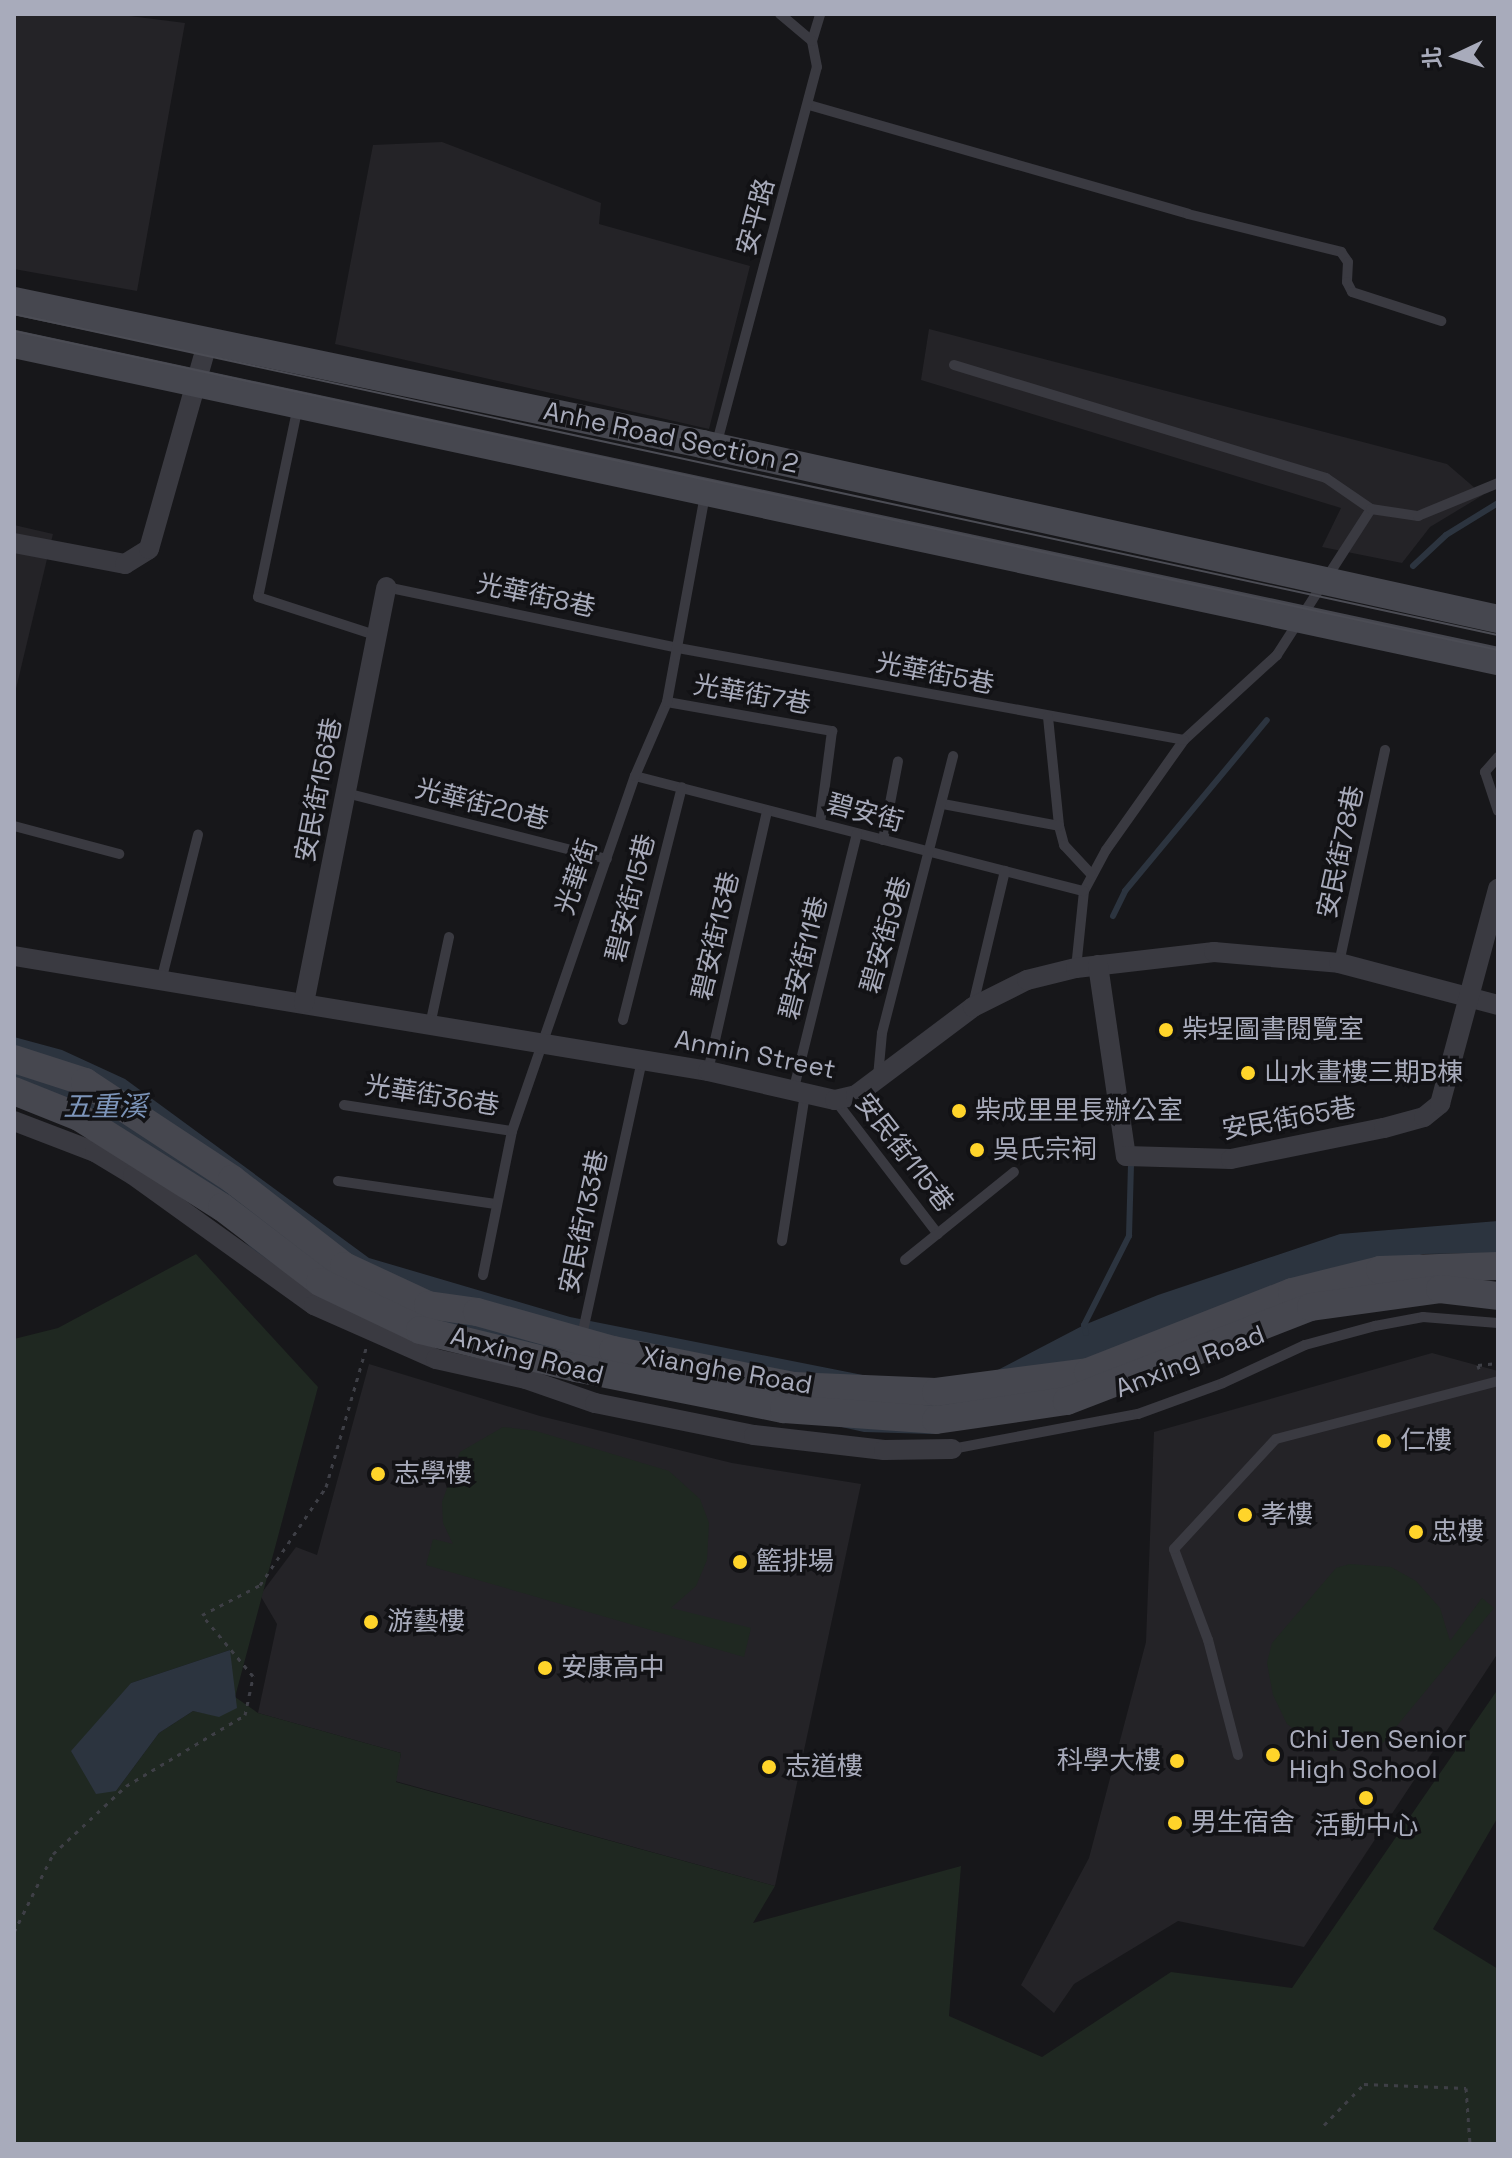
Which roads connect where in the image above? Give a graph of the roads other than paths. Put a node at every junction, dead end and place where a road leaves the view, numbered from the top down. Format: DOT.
graph roads {
  1 [pos="780,14"];
  2 [pos="820,14"];
  3 [pos="812,41"];
  4 [pos="809,105"];
  5 [pos="14,301"];
  6 [pos="1441,321"];
  7 [pos="208,340"];
  8 [pos="14,344"];
  9 [pos="954,365"];
  10 [pos="199,383"];
  11 [pos="299,404"];
  12 [pos="716,447"];
  13 [pos="1498,483"];
  14 [pos="706,492"];
  15 [pos="1371,509"];
  16 [pos="14,543"];
  17 [pos="1326,581"];
  18 [pos="386,587"];
  19 [pos="1304,618"];
  20 [pos="1498,619"];
  21 [pos="375,635"];
  22 [pos="678,648"];
  23 [pos="1498,661"];
  24 [pos="667,702"];
  25 [pos="1048,717"];
  26 [pos="1184,740"];
  27 [pos="1385,750"];
  28 [pos="953,756"];
  29 [pos="1498,757"];
  30 [pos="898,761"];
  31 [pos="635,776"];
  32 [pos="682,787"];
  33 [pos="346,793"];
  34 [pos="943,804"];
  35 [pos="767,811"];
  36 [pos="1498,811"];
  37 [pos="820,823"];
  38 [pos="14,826"];
  39 [pos="1059,826"];
  40 [pos="857,834"];
  41 [pos="198,835"];
  42 [pos="883,840"];
  43 [pos="932,853"];
  44 [pos="119,854"];
  45 [pos="607,859"];
  46 [pos="1005,871"];
  47 [pos="1091,874"];
  48 [pos="1498,889"];
  49 [pos="1084,891"];
  50 [pos="449,937"];
  51 [pos="14,956"];
  52 [pos="1339,963"];
  53 [pos="1098,965"];
  54 [pos="1076,968"];
  55 [pos="161,983"];
  56 [pos="1469,997"];
  57 [pos="304,1003"];
  58 [pos="1498,1005"];
  59 [pos="973,1007"];
  60 [pos="623,1020"];
  61 [pos="430,1025"];
  62 [pos="542,1047"];
  63 [pos="14,1059"];
  64 [pos="642,1060"];
  65 [pos="708,1071"];
  66 [pos="878,1080"];
  67 [pos="14,1091"];
  68 [pos="799,1093"];
  69 [pos="835,1100"];
  70 [pos="344,1105"];
  71 [pos="14,1121"];
  72 [pos="512,1131"];
  73 [pos="1014,1172"];
  74 [pos="338,1181"];
  75 [pos="495,1204"];
  76 [pos="938,1234"];
  77 [pos="782,1241"];
  78 [pos="905,1260"];
  79 [pos="1498,1266"];
  80 [pos="483,1275"];
  81 [pos="1498,1296"];
  82 [pos="1498,1323"];
  83 [pos="576,1368"];
  84 [pos="1498,1381"];
  85 [pos="952,1449"];
  86 [pos="1238,1755"];
  1 -- 3 [label="lane"];
  2 -- 3 [label="lane, 安平路"];
  3 -- 4 [label="lane, 安平路"];
  4 -- 6 [label="lane"];
  4 -- 12 [label="lane, 安平路"];
  5 -- 7 [label="main road, Anhe Road Section 2"];
  7 -- 10 [label="street"];
  7 -- 12 [label="main road, Anhe Road Section 2"];
  8 -- 10 [label="main road, Anhe Road Section 2"];
  9 -- 15 [label="lane"];
  10 -- 11 [label="main road, Anhe Road Section 2"];
  10 -- 16 [label="street"];
  11 -- 14 [label="main road, Anhe Road Section 2"];
  11 -- 21 [label="lane"];
  12 -- 14 [label="main road"];
  12 -- 17 [label="main road, Anhe Road Section 2"];
  13 -- 15 [label="lane"];
  14 -- 19 [label="main road, Anhe Road Section 2"];
  14 -- 22 [label="lane, 光華街"];
  15 -- 17 [label="lane"];
  17 -- 19 [label="lane"];
  17 -- 20 [label="main road, Anhe Road Section 2"];
  18 -- 21 [label="street, 安民街156巷"];
  18 -- 22 [label="lane, 光華街8巷"];
  19 -- 23 [label="main road, Anhe Road Section 2"];
  19 -- 26 [label="lane"];
  21 -- 33 [label="street, 安民街156巷"];
  22 -- 24 [label="lane, 光華街"];
  22 -- 25 [label="lane, 光華街5巷"];
  24 -- 31 [label="lane, 光華街"];
  24 -- 37 [label="lane, 光華街7巷"];
  25 -- 26 [label="lane, 光華街5巷"];
  25 -- 39 [label="lane"];
  26 -- 47 [label="lane"];
  27 -- 52 [label="lane, 安民街78巷"];
  28 -- 34 [label="lane, 碧安街9巷"];
  29 -- 36 [label="lane"];
  30 -- 42 [label="lane"];
  31 -- 32 [label="lane, 碧安街"];
  31 -- 45 [label="lane, 光華街"];
  32 -- 35 [label="lane, 碧安街"];
  32 -- 60 [label="lane, 碧安街15巷"];
  33 -- 45 [label="lane, 光華街20巷"];
  33 -- 57 [label="street, 安民街156巷"];
  34 -- 39 [label="lane"];
  34 -- 43 [label="lane, 碧安街9巷"];
  35 -- 37 [label="lane, 碧安街"];
  35 -- 65 [label="lane, 碧安街13巷"];
  37 -- 40 [label="lane, 碧安街"];
  38 -- 44 [label="lane"];
  39 -- 47 [label="lane"];
  40 -- 42 [label="lane, 碧安街"];
  40 -- 68 [label="lane, 碧安街11巷"];
  41 -- 55 [label="lane"];
  42 -- 43 [label="lane, 碧安街"];
  43 -- 46 [label="lane, 碧安街"];
  43 -- 66 [label="lane, 碧安街9巷"];
  45 -- 62 [label="lane, 光華街"];
  46 -- 49 [label="lane, 碧安街"];
  46 -- 59 [label="lane"];
  47 -- 49 [label="lane"];
  48 -- 56 [label="street"];
  49 -- 54 [label="lane"];
  50 -- 61 [label="lane"];
  51 -- 55 [label="street, Anmin Street"];
  52 -- 53 [label="street, Anmin Street"];
  52 -- 56 [label="street, Anmin Street"];
  53 -- 54 [label="street, Anmin Street"];
  53 -- 56 [label="street, 安民街65巷"];
  54 -- 59 [label="street, Anmin Street"];
  55 -- 57 [label="street, Anmin Street"];
  56 -- 58 [label="street, Anmin Street"];
  57 -- 61 [label="street, Anmin Street"];
  59 -- 66 [label="street, Anmin Street"];
  61 -- 62 [label="street, Anmin Street"];
  62 -- 64 [label="street, Anmin Street"];
  62 -- 72 [label="lane, 光華街"];
  63 -- 83 [label="main road, Xianghe Road"];
  64 -- 65 [label="street, Anmin Street"];
  64 -- 83 [label="lane, 安民街133巷"];
  65 -- 68 [label="street, Anmin Street"];
  66 -- 69 [label="street, Anmin Street"];
  67 -- 83 [label="main road, Xianghe Road"];
  68 -- 69 [label="street, Anmin Street"];
  68 -- 77 [label="lane, 碧安街11巷"];
  69 -- 76 [label="lane, 安民街115巷"];
  70 -- 72 [label="lane, 光華街36巷"];
  71 -- 83 [label="street, Anxing Road"];
  72 -- 75 [label="lane, 光華街"];
  73 -- 76 [label="lane"];
  74 -- 75 [label="lane"];
  75 -- 80 [label="lane, 光華街"];
  76 -- 78 [label="lane"];
  79 -- 83 [label="main road, Xianghe Road"];
  81 -- 83 [label="main road, Xianghe Road"];
  82 -- 85 [label="lane, Anxing Road"];
  83 -- 85 [label="street, Anxing Road"];
  84 -- 86 [label="lane"];
}
